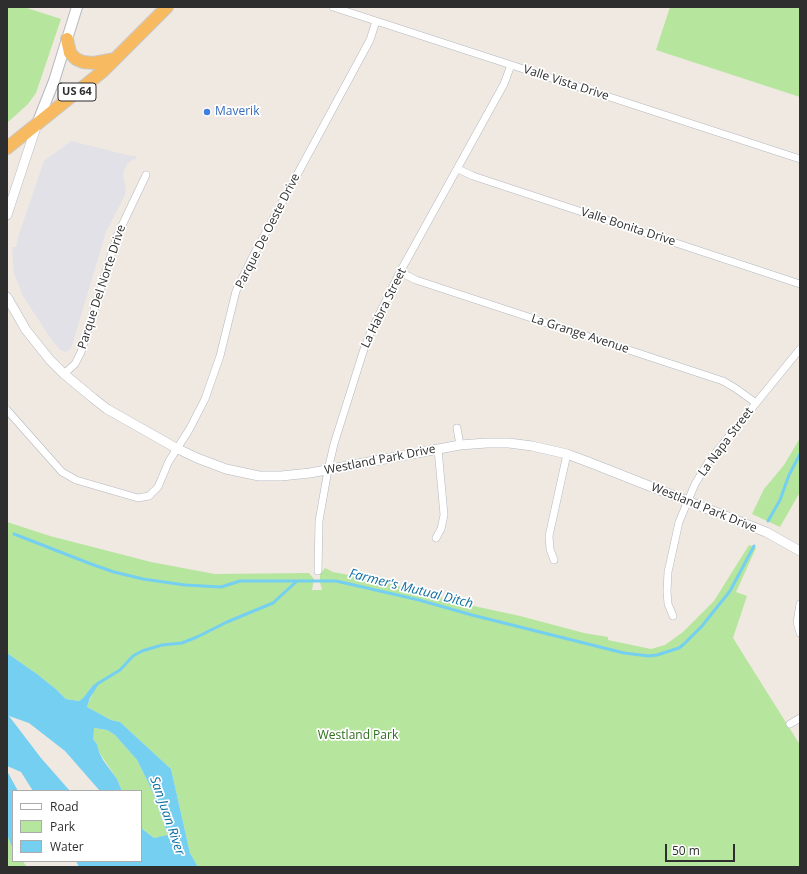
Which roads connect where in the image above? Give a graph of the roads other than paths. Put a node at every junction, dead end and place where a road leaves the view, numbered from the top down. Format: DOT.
graph roads {
  1 [pos="77,7"];
  2 [pos="167,7"];
  3 [pos="333,7"];
  4 [pos="376,21"];
  5 [pos="66,39"];
  6 [pos="116,58"];
  7 [pos="511,65"];
  8 [pos="37,124"];
  9 [pos="7,148"];
  10 [pos="800,160"];
  11 [pos="458,169"];
  12 [pos="146,175"];
  13 [pos="7,215"];
  14 [pos="400,272"];
  15 [pos="800,284"];
  16 [pos="7,297"];
  17 [pos="800,349"];
  18 [pos="64,374"];
  19 [pos="756,403"];
  20 [pos="7,410"];
  21 [pos="457,428"];
  22 [pos="460,445"];
  23 [pos="176,448"];
  24 [pos="438,449"];
  25 [pos="567,454"];
  26 [pos="328,470"];
  27 [pos="688,502"];
  28 [pos="436,538"];
  29 [pos="800,551"];
  30 [pos="554,560"];
  31 [pos="318,571"];
  32 [pos="800,604"];
  33 [pos="673,616"];
  34 [pos="800,634"];
  35 [pos="800,718"];
  36 [pos="790,724"];
  1 -- 5 [label="main road"];
  2 -- 6 [label="highway, US 64"];
  3 -- 4 [label="street, Valle Vista Drive"];
  4 -- 7 [label="street, Valle Vista Drive"];
  4 -- 23 [label="street, Parque De Oeste Drive"];
  5 -- 6 [label="highway"];
  5 -- 8 [label="main road"];
  6 -- 8 [label="highway, US 64"];
  7 -- 10 [label="street, Valle Vista Drive"];
  7 -- 11 [label="street, La Habra Street"];
  8 -- 9 [label="highway, US 64"];
  8 -- 13 [label="street"];
  11 -- 14 [label="street, La Habra Street"];
  11 -- 15 [label="street, Valle Bonita Drive"];
  12 -- 18 [label="street, Parque Del Norte Drive"];
  14 -- 19 [label="street, La Grange Avenue"];
  14 -- 26 [label="street, La Habra Street"];
  16 -- 18 [label="street, Westland Park Drive"];
  17 -- 19 [label="street, La Napa Street"];
  18 -- 23 [label="street, Westland Park Drive"];
  19 -- 27 [label="street, La Napa Street"];
  20 -- 23 [label="street"];
  21 -- 22 [label="street"];
  22 -- 24 [label="street, Westland Park Drive"];
  22 -- 25 [label="street, Westland Park Drive"];
  23 -- 26 [label="street, Westland Park Drive"];
  24 -- 26 [label="street, Westland Park Drive"];
  24 -- 28 [label="street"];
  25 -- 27 [label="street, Westland Park Drive"];
  25 -- 30 [label="street"];
  26 -- 31 [label="street, La Habra Street"];
  27 -- 29 [label="street, Westland Park Drive"];
  27 -- 33 [label="street, La Napa Street"];
  32 -- 34 [label="street"];
  35 -- 36 [label="street"];
}
